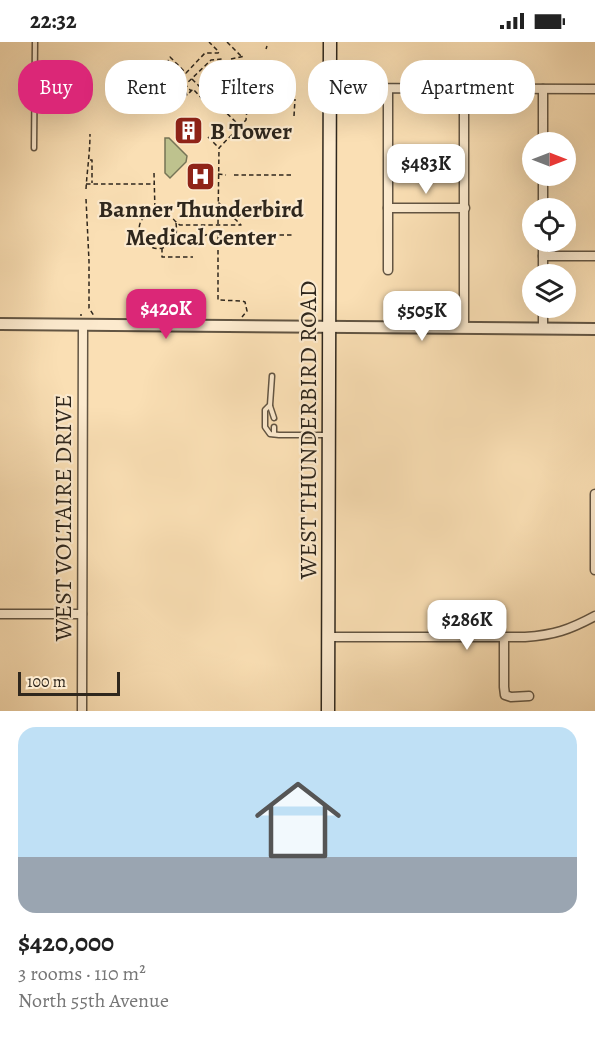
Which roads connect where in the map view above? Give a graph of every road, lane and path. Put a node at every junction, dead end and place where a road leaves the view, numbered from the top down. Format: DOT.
graph roads {
  1 [pos="35,42"];
  2 [pos="209,42"];
  3 [pos="227,42"];
  4 [pos="330,42"];
  5 [pos="267,46"];
  6 [pos="266,50"];
  7 [pos="242,56"];
  8 [pos="330,60"];
  9 [pos="187,72"];
  10 [pos="192,79"];
  11 [pos="199,86"];
  12 [pos="187,87"];
  13 [pos="388,89"];
  14 [pos="400,89"];
  15 [pos="535,89"];
  16 [pos="543,89"];
  17 [pos="595,89"];
  18 [pos="191,91"];
  19 [pos="187,94"];
  20 [pos="199,95"];
  21 [pos="227,114"];
  22 [pos="247,114"];
  23 [pos="330,114"];
  24 [pos="388,114"];
  25 [pos="465,114"];
  26 [pos="240,126"];
  27 [pos="543,132"];
  28 [pos="90,134"];
  29 [pos="208,137"];
  30 [pos="34,148"];
  31 [pos="219,148"];
  32 [pos="89,160"];
  33 [pos="154,173"];
  34 [pos="218,174"];
  35 [pos="226,175"];
  36 [pos="234,175"];
  37 [pos="294,175"];
  38 [pos="86,184"];
  39 [pos="92,184"];
  40 [pos="154,184"];
  41 [pos="86,189"];
  42 [pos="86,200"];
  43 [pos="218,202"];
  44 [pos="388,208"];
  45 [pos="465,208"];
  46 [pos="155,211"];
  47 [pos="176,223"];
  48 [pos="218,225"];
  49 [pos="218,235"];
  50 [pos="257,235"];
  51 [pos="294,235"];
  52 [pos="176,236"];
  53 [pos="194,236"];
  54 [pos="203,236"];
  55 [pos="246,247"];
  56 [pos="162,248"];
  57 [pos="543,252"];
  58 [pos="543,256"];
  59 [pos="595,256"];
  60 [pos="193,257"];
  61 [pos="543,264"];
  62 [pos="388,270"];
  63 [pos="96,317"];
  64 [pos="81,318"];
  65 [pos="240,318"];
  66 [pos="543,318"];
  67 [pos="0,324"];
  68 [pos="329,327"];
  69 [pos="465,328"];
  70 [pos="543,329"];
  71 [pos="595,329"];
  72 [pos="272,376"];
  73 [pos="270,405"];
  74 [pos="272,417"];
  75 [pos="272,427"];
  76 [pos="274,435"];
  77 [pos="329,435"];
  78 [pos="595,494"];
  79 [pos="595,570"];
  80 [pos="0,614"];
  81 [pos="82,614"];
  82 [pos="595,616"];
  83 [pos="328,637"];
  84 [pos="504,638"];
  85 [pos="529,696"];
  86 [pos="82,711"];
  87 [pos="328,711"];
  1 -- 30 [label="lane"];
  2 -- 9 [label="path"];
  3 -- 7 [label="path"];
  4 -- 8 [label="main road, WEST THUNDERBIRD ROAD"];
  5 -- 6 [label="path"];
  10 -- 11 [label="path"];
  12 -- 18 [label="path"];
  13 -- 14 [label="street"];
  15 -- 16 [label="street"];
  16 -- 17 [label="street"];
  16 -- 27 [label="street"];
  18 -- 19 [label="path"];
  18 -- 20 [label="path"];
  21 -- 26 [label="path"];
  22 -- 26 [label="path"];
  23 -- 68 [label="main road, WEST THUNDERBIRD ROAD"];
  24 -- 44 [label="street"];
  25 -- 45 [label="street"];
  26 -- 31 [label="path"];
  28 -- 32 [label="path"];
  29 -- 31 [label="path"];
  31 -- 34 [label="path"];
  32 -- 38 [label="path"];
  32 -- 39 [label="path"];
  33 -- 40 [label="path"];
  34 -- 35 [label="path"];
  34 -- 43 [label="path"];
  36 -- 37 [label="path"];
  38 -- 39 [label="path"];
  38 -- 41 [label="path"];
  39 -- 40 [label="path"];
  40 -- 46 [label="path"];
  42 -- 63 [label="path"];
  43 -- 48 [label="path"];
  43 -- 48 [label="path"];
  44 -- 45 [label="street"];
  44 -- 62 [label="street"];
  45 -- 69 [label="street"];
  46 -- 47 [label="path"];
  46 -- 56 [label="path"];
  47 -- 48 [label="path"];
  47 -- 52 [label="path"];
  49 -- 54 [label="path"];
  49 -- 55 [label="path"];
  49 -- 65 [label="path"];
  50 -- 51 [label="path"];
  52 -- 53 [label="path"];
  52 -- 56 [label="path"];
  56 -- 60 [label="path"];
  57 -- 58 [label="street"];
  58 -- 59 [label="street"];
  58 -- 61 [label="street"];
  64 -- 67 [label="street"];
  64 -- 68 [label="street"];
  64 -- 81 [label="street, WEST VOLTAIRE DRIVE"];
  66 -- 70 [label="street"];
  68 -- 69 [label="street"];
  68 -- 77 [label="main road, WEST THUNDERBIRD ROAD"];
  69 -- 70 [label="street"];
  70 -- 71 [label="street"];
  72 -- 73 [label="lane"];
  73 -- 74 [label="lane"];
  73 -- 76 [label="lane"];
  75 -- 76 [label="lane"];
  76 -- 77 [label="lane"];
  77 -- 83 [label="main road, WEST THUNDERBIRD ROAD"];
  78 -- 79 [label="street"];
  80 -- 81 [label="street"];
  81 -- 86 [label="street, WEST VOLTAIRE DRIVE"];
  82 -- 84 [label="street"];
  83 -- 84 [label="street"];
  83 -- 87 [label="main road, WEST THUNDERBIRD ROAD"];
  84 -- 85 [label="street"];
}
